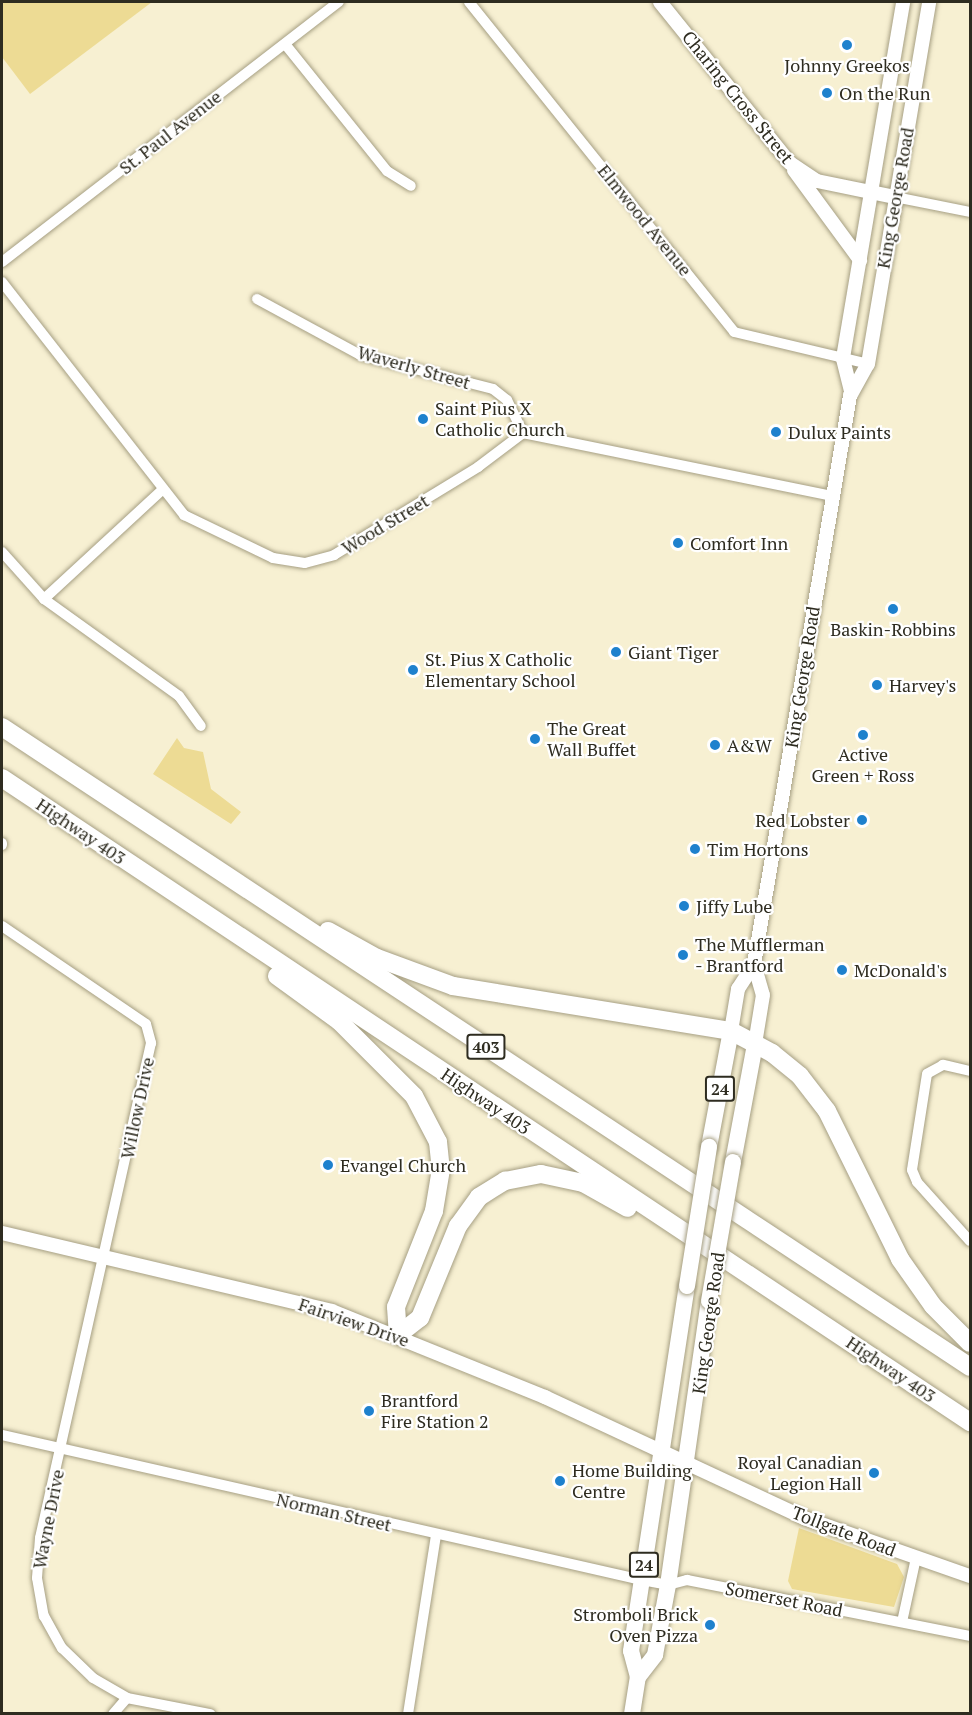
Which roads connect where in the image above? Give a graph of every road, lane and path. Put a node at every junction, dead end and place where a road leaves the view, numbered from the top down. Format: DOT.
graph roads {
  1 [pos="339,2"];
  2 [pos="469,2"];
  3 [pos="660,2"];
  4 [pos="903,2"];
  5 [pos="928,2"];
  6 [pos="285,44"];
  7 [pos="789,163"];
  8 [pos="411,186"];
  9 [pos="872,192"];
  10 [pos="895,197"];
  11 [pos="970,212"];
  12 [pos="860,260"];
  13 [pos="2,262"];
  14 [pos="2,282"];
  15 [pos="257,299"];
  16 [pos="843,358"];
  17 [pos="868,364"];
  18 [pos="851,391"];
  19 [pos="523,433"];
  20 [pos="161,490"];
  21 [pos="832,496"];
  22 [pos="2,552"];
  23 [pos="44,599"];
  24 [pos="201,726"];
  25 [pos="2,727"];
  26 [pos="2,778"];
  27 [pos="231,880"];
  28 [pos="163,886"];
  29 [pos="2,926"];
  30 [pos="754,964"];
  31 [pos="731,1031"];
  32 [pos="755,1044"];
  33 [pos="970,1071"];
  34 [pos="2,1233"];
  35 [pos="687,1234"];
  36 [pos="970,1241"];
  37 [pos="104,1257"];
  38 [pos="398,1335"];
  39 [pos="970,1343"];
  40 [pos="970,1367"];
  41 [pos="970,1422"];
  42 [pos="2,1435"];
  43 [pos="63,1448"];
  44 [pos="661,1453"];
  45 [pos="688,1465"];
  46 [pos="436,1536"];
  47 [pos="916,1558"];
  48 [pos="970,1576"];
  49 [pos="642,1580"];
  50 [pos="668,1585"];
  51 [pos="902,1622"];
  52 [pos="970,1636"];
  53 [pos="638,1677"];
  54 [pos="127,1698"];
  55 [pos="113,1713"];
  56 [pos="210,1713"];
  57 [pos="408,1713"];
  58 [pos="632,1713"];
  1 -- 6 [label="street, St. Paul Avenue"];
  2 -- 16 [label="street, Elmwood Avenue"];
  3 -- 7 [label="main road, Charing Cross Street"];
  4 -- 9 [label="main road, King George Road"];
  5 -- 10 [label="main road, King George Road"];
  6 -- 8 [label="street"];
  6 -- 13 [label="street, St. Paul Avenue"];
  7 -- 9 [label="main road, Charing Cross Street"];
  7 -- 12 [label="main road"];
  9 -- 10 [label="main road, Charing Cross Street"];
  9 -- 12 [label="main road, King George Road"];
  10 -- 11 [label="street"];
  10 -- 17 [label="main road, King George Road"];
  12 -- 16 [label="main road, King George Road"];
  14 -- 20 [label="street, Wood Street"];
  15 -- 19 [label="street, Waverly Street"];
  16 -- 17 [label="street, Elmwood Avenue"];
  16 -- 18 [label="main road, King George Road"];
  17 -- 18 [label="main road, King George Road"];
  18 -- 21 [label="main road, King George Road"];
  19 -- 20 [label="street, Wood Street"];
  19 -- 21 [label="street"];
  20 -- 23 [label="street"];
  21 -- 30 [label="main road, King George Road"];
  22 -- 23 [label="street"];
  23 -- 24 [label="street"];
  25 -- 27 [label="highway, 403"];
  26 -- 28 [label="highway, Highway 403 / 403"];
  27 -- 31 [label="highway"];
  27 -- 40 [label="highway, 403"];
  28 -- 35 [label="highway, Highway 403 / 403"];
  28 -- 38 [label="highway"];
  29 -- 37 [label="street, Willow Drive"];
  30 -- 31 [label="main road, King George Road"];
  30 -- 32 [label="main road, King George Road"];
  31 -- 32 [label="highway"];
  31 -- 44 [label="main road, King George Road / 24, bridge"];
  32 -- 39 [label="highway"];
  32 -- 45 [label="main road, King George Road / 24, bridge"];
  33 -- 36 [label="street"];
  34 -- 37 [label="main road, Fairview Drive"];
  35 -- 38 [label="highway"];
  35 -- 41 [label="highway, Highway 403 / 403"];
  37 -- 38 [label="main road, Fairview Drive"];
  37 -- 43 [label="street, Wayne Drive"];
  38 -- 44 [label="main road, Fairview Drive"];
  42 -- 43 [label="street, Norman Street"];
  43 -- 46 [label="street, Norman Street"];
  43 -- 54 [label="street, Wayne Drive"];
  44 -- 45 [label="main road, Fairview Drive"];
  44 -- 49 [label="main road, King George Road / 24"];
  45 -- 47 [label="main road, Tollgate Road"];
  45 -- 50 [label="main road, King George Road / 24"];
  46 -- 49 [label="street, Norman Street"];
  46 -- 57 [label="street"];
  47 -- 48 [label="main road, Tollgate Road"];
  47 -- 51 [label="street"];
  49 -- 50 [label="street, Norman Street"];
  49 -- 53 [label="main road, King George Road / 24"];
  50 -- 51 [label="street, Somerset Road"];
  50 -- 53 [label="main road, King George Road / 24"];
  51 -- 52 [label="street, Somerset Road"];
  53 -- 58 [label="main road, King George Road / 24"];
  54 -- 55 [label="street"];
  54 -- 56 [label="street, Wayne Drive"];
}
